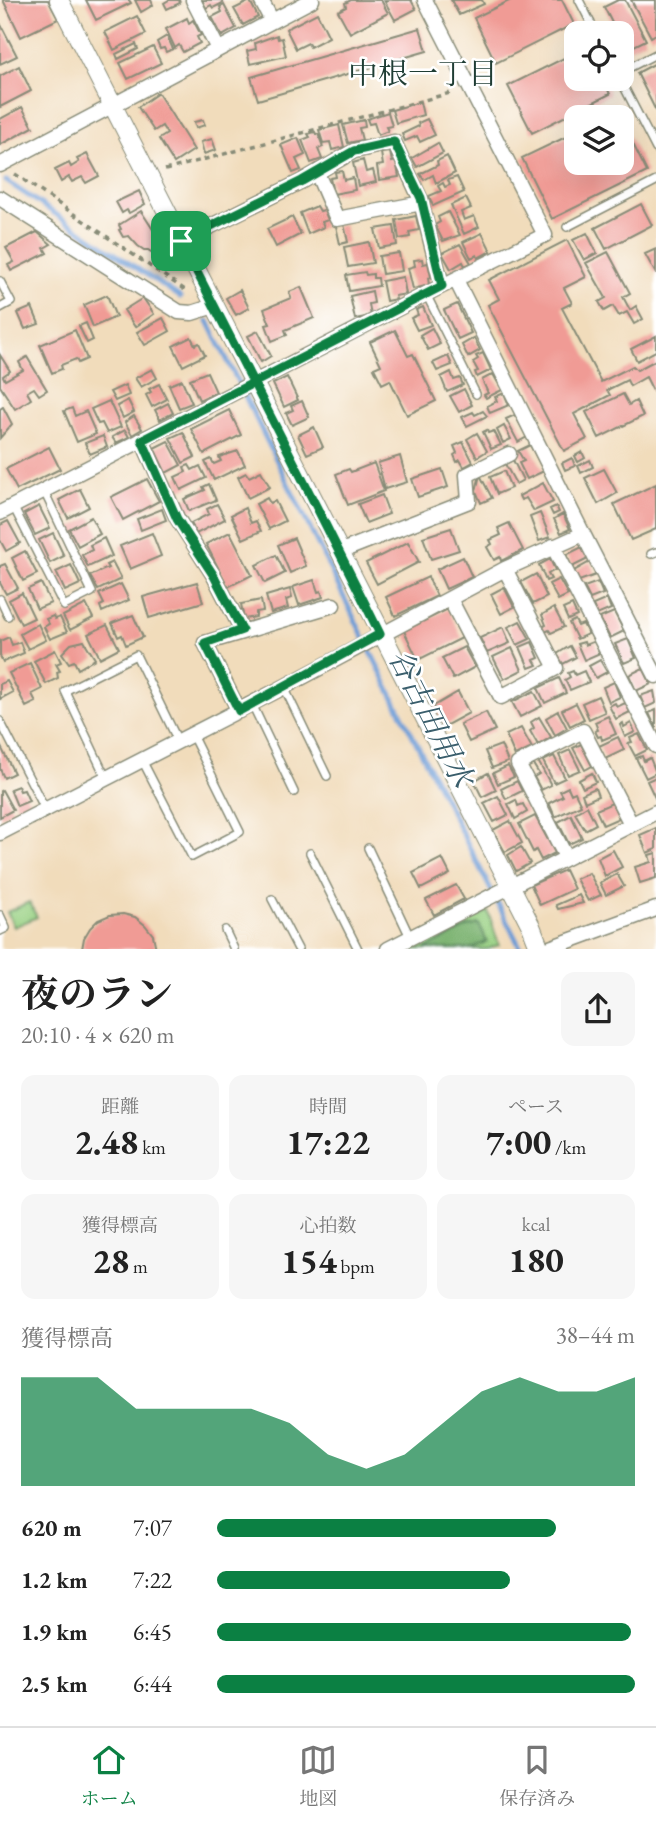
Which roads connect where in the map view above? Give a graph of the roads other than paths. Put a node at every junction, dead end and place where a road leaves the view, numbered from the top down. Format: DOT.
graph roads {
  1 [pos="58,0"];
  2 [pos="193,0"];
  3 [pos="261,0"];
  4 [pos="312,0"];
  5 [pos="425,0"];
  6 [pos="579,0"];
  7 [pos="272,21"];
  8 [pos="590,21"];
  9 [pos="218,49"];
  10 [pos="656,54"];
  11 [pos="634,65"];
  12 [pos="626,91"];
  13 [pos="113,106"];
  14 [pos="656,149"];
  15 [pos="0,165"];
  16 [pos="317,173"];
  17 [pos="656,181"];
  18 [pos="0,198"];
  19 [pos="422,203"];
  20 [pos="567,227"];
  21 [pos="181,241"];
  22 [pos="456,280"];
  23 [pos="0,281"];
  24 [pos="442,286"];
  25 [pos="426,294"];
  26 [pos="0,308"];
  27 [pos="210,308"];
  28 [pos="253,383"];
  29 [pos="476,394"];
  30 [pos="142,440"];
  31 [pos="509,454"];
  32 [pos="44,491"];
  33 [pos="7,509"];
  34 [pos="583,534"];
  35 [pos="553,546"];
  36 [pos="340,552"];
  37 [pos="506,569"];
  38 [pos="0,599"];
  39 [pos="450,599"];
  40 [pos="333,606"];
  41 [pos="8,616"];
  42 [pos="242,630"];
  43 [pos="380,634"];
  44 [pos="656,676"];
  45 [pos="284,687"];
  46 [pos="245,707"];
  47 [pos="0,721"];
  48 [pos="185,738"];
  49 [pos="656,746"];
  50 [pos="142,761"];
  51 [pos="327,776"];
  52 [pos="107,779"];
  53 [pos="294,792"];
  54 [pos="45,810"];
  55 [pos="656,812"];
  56 [pos="631,824"];
  57 [pos="0,833"];
  58 [pos="368,848"];
  59 [pos="310,853"];
  60 [pos="566,857"];
  61 [pos="511,887"];
  62 [pos="272,899"];
  63 [pos="656,909"];
  64 [pos="0,915"];
  65 [pos="225,930"];
  66 [pos="0,931"];
  67 [pos="410,937"];
  68 [pos="234,949"];
  69 [pos="298,949"];
  70 [pos="358,949"];
  71 [pos="388,949"];
  72 [pos="540,949"];
  73 [pos="547,949"];
  1 -- 13 [label="street"];
  2 -- 9 [label="street"];
  3 -- 7 [label="street"];
  4 -- 7 [label="street"];
  5 -- 22 [label="street"];
  6 -- 8 [label="lane"];
  7 -- 9 [label="street"];
  9 -- 13 [label="street"];
  10 -- 11 [label="lane"];
  12 -- 14 [label="lane"];
  13 -- 15 [label="street"];
  13 -- 21 [label="street"];
  16 -- 19 [label="street"];
  16 -- 19 [label="street"];
  16 -- 21 [label="street"];
  17 -- 20 [label="lane"];
  18 -- 27 [label="street"];
  19 -- 24 [label="street"];
  21 -- 27 [label="street"];
  22 -- 24 [label="street"];
  22 -- 34 [label="street"];
  23 -- 26 [label="lane"];
  24 -- 25 [label="street"];
  25 -- 28 [label="street"];
  25 -- 29 [label="lane"];
  27 -- 28 [label="street"];
  28 -- 30 [label="street"];
  28 -- 36 [label="street"];
  30 -- 32 [label="street"];
  30 -- 42 [label="street"];
  31 -- 36 [label="street"];
  32 -- 33 [label="street"];
  32 -- 33 [label="lane"];
  34 -- 35 [label="street"];
  34 -- 44 [label="street"];
  35 -- 37 [label="street"];
  35 -- 49 [label="street"];
  36 -- 43 [label="street"];
  37 -- 39 [label="street"];
  37 -- 39 [label="street"];
  38 -- 41 [label="lane"];
  39 -- 43 [label="street"];
  40 -- 42 [label="street"];
  42 -- 46 [label="street"];
  43 -- 45 [label="street"];
  43 -- 61 [label="street"];
  45 -- 46 [label="street"];
  45 -- 51 [label="lane"];
  46 -- 48 [label="street"];
  46 -- 53 [label="lane"];
  47 -- 54 [label="lane"];
  48 -- 50 [label="street"];
  48 -- 50 [label="lane"];
  48 -- 52 [label="lane"];
  50 -- 52 [label="street"];
  52 -- 54 [label="street"];
  54 -- 57 [label="street"];
  55 -- 56 [label="street"];
  56 -- 60 [label="street"];
  56 -- 60 [label="street"];
  58 -- 67 [label="lane"];
  59 -- 70 [label="lane"];
  60 -- 61 [label="street"];
  61 -- 67 [label="street"];
  61 -- 72 [label="street"];
  62 -- 69 [label="lane"];
  63 -- 73 [label="street"];
  64 -- 66 [label="lane"];
  65 -- 68 [label="lane"];
  67 -- 71 [label="street"];
}
